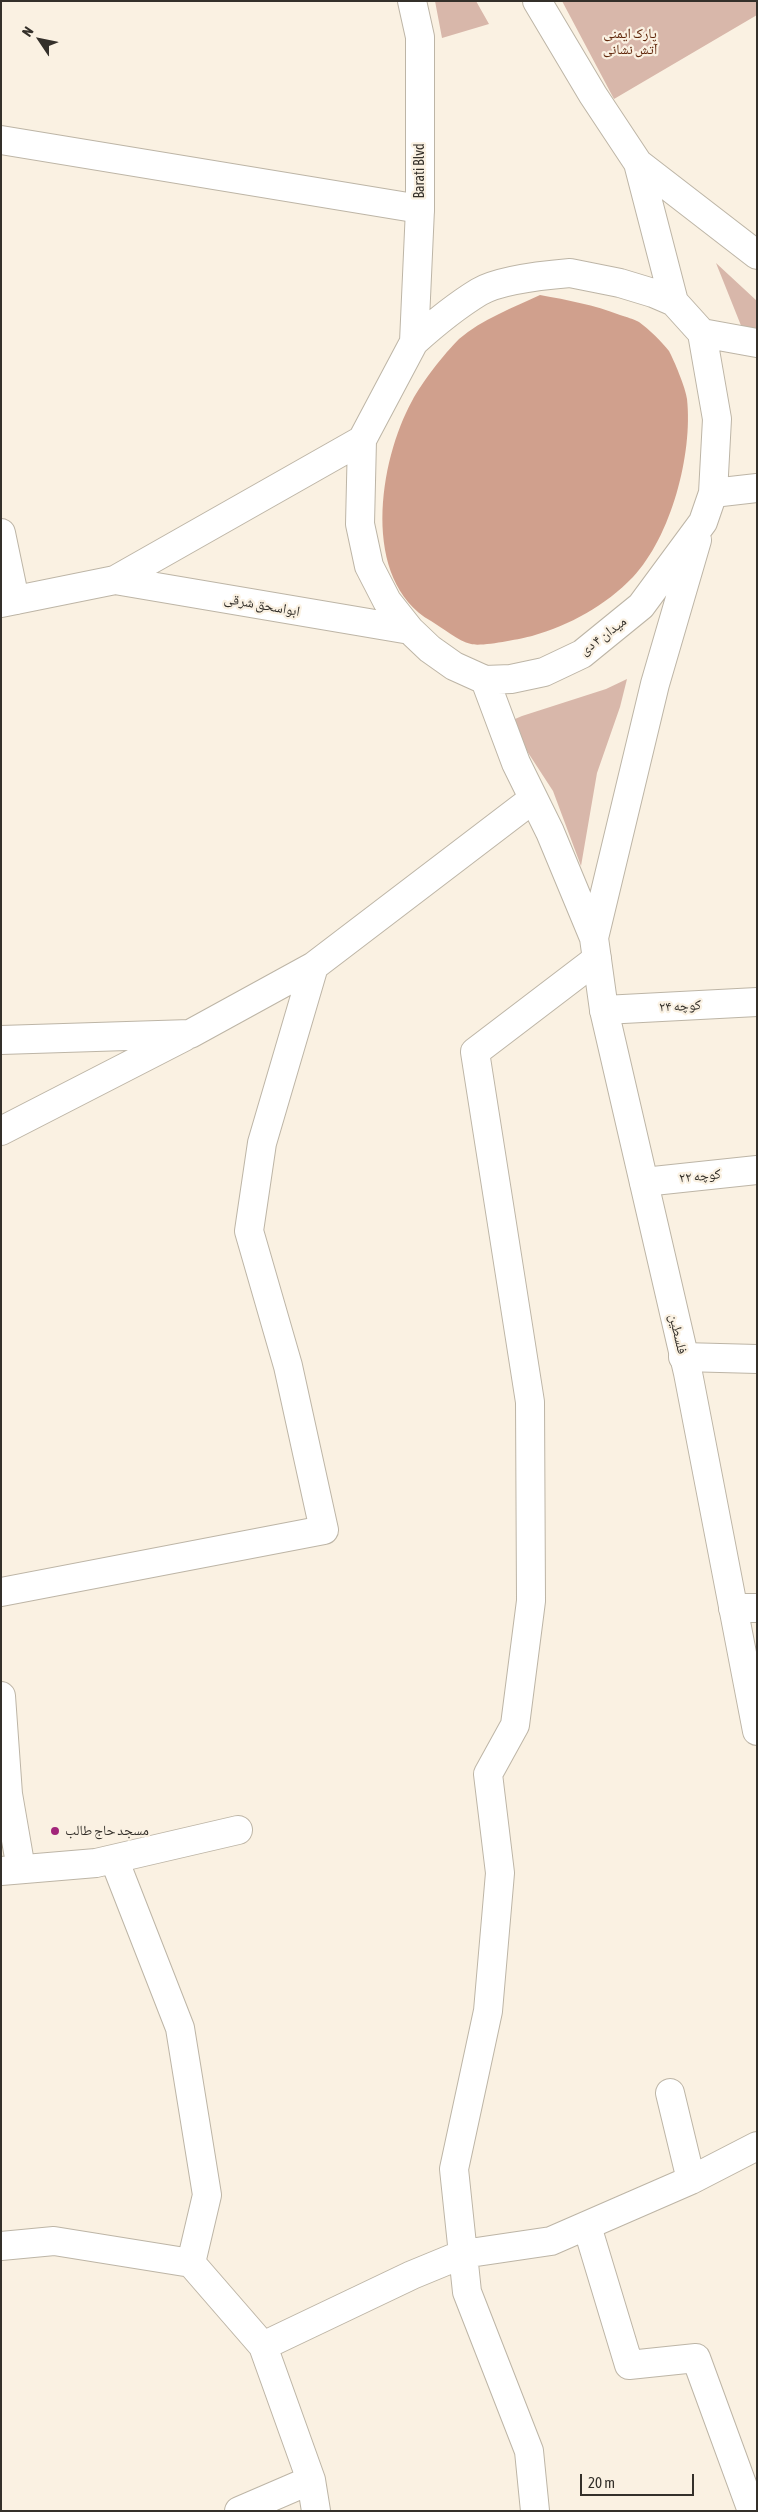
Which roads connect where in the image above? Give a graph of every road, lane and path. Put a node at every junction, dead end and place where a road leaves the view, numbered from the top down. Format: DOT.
graph roads {
  1 [pos="412,1"];
  2 [pos="537,1"];
  3 [pos="1,140"];
  4 [pos="638,163"];
  5 [pos="420,209"];
  6 [pos="757,255"];
  7 [pos="674,302"];
  8 [pos="702,333"];
  9 [pos="414,342"];
  10 [pos="757,344"];
  11 [pos="362,440"];
  12 [pos="757,488"];
  13 [pos="713,493"];
  14 [pos="703,522"];
  15 [pos="1,533"];
  16 [pos="115,580"];
  17 [pos="8,602"];
  18 [pos="410,630"];
  19 [pos="485,680"];
  20 [pos="533,800"];
  21 [pos="596,948"];
  22 [pos="314,966"];
  23 [pos="757,1002"];
  24 [pos="604,1010"];
  25 [pos="190,1034"];
  26 [pos="1,1040"];
  27 [pos="1,1131"];
  28 [pos="757,1170"];
  29 [pos="644,1182"];
  30 [pos="683,1357"];
  31 [pos="757,1359"];
  32 [pos="1,1592"];
  33 [pos="745,1608"];
  34 [pos="1,1696"];
  35 [pos="757,1731"];
  36 [pos="238,1830"];
  37 [pos="114,1859"];
  38 [pos="11,1870"];
  39 [pos="670,2093"];
  40 [pos="757,2146"];
  41 [pos="691,2180"];
  42 [pos="587,2226"];
  43 [pos="1,2246"];
  44 [pos="463,2254"];
  45 [pos="191,2263"];
  46 [pos="263,2346"];
  47 [pos="311,2480"];
  48 [pos="239,2511"];
  49 [pos="316,2511"];
  50 [pos="535,2511"];
  51 [pos="752,2511"];
  1 -- 5 [label="street, Barati Blvd"];
  2 -- 4 [label="street"];
  3 -- 5 [label="street"];
  4 -- 6 [label="street"];
  4 -- 7 [label="street"];
  5 -- 9 [label="street, Barati Blvd"];
  7 -- 8 [label="street, میدان ۴ دی"];
  7 -- 9 [label="street, میدان ۴ دی"];
  8 -- 10 [label="street"];
  8 -- 13 [label="street, میدان ۴ دی"];
  9 -- 11 [label="street, میدان ۴ دی"];
  11 -- 16 [label="street, ابواسحق شرقی"];
  11 -- 18 [label="street, میدان ۴ دی"];
  12 -- 13 [label="street"];
  13 -- 14 [label="street, میدان ۴ دی"];
  14 -- 19 [label="street, میدان ۴ دی"];
  14 -- 21 [label="street"];
  15 -- 17 [label="street"];
  16 -- 17 [label="street, ابواسحق شرقی"];
  16 -- 18 [label="street, ابواسحق شرقی"];
  18 -- 19 [label="street, میدان ۴ دی"];
  19 -- 20 [label="street"];
  20 -- 21 [label="street"];
  20 -- 22 [label="street"];
  21 -- 24 [label="street, فلسطین"];
  21 -- 44 [label="street"];
  22 -- 25 [label="street"];
  22 -- 32 [label="street"];
  23 -- 24 [label="street, کوچه ۲۴"];
  24 -- 29 [label="street, فلسطین"];
  25 -- 26 [label="street"];
  25 -- 27 [label="street"];
  28 -- 29 [label="street, کوچه ۲۲"];
  29 -- 30 [label="street, فلسطین"];
  30 -- 31 [label="street"];
  30 -- 33 [label="street, فلسطین"];
  33 -- 35 [label="street, فلسطین"];
  34 -- 38 [label="street"];
  36 -- 37 [label="street"];
  37 -- 38 [label="street"];
  37 -- 45 [label="street"];
  39 -- 41 [label="street"];
  40 -- 41 [label="street"];
  41 -- 42 [label="street"];
  42 -- 44 [label="street"];
  42 -- 51 [label="street"];
  43 -- 45 [label="street"];
  44 -- 46 [label="street"];
  44 -- 50 [label="street"];
  45 -- 46 [label="street"];
  46 -- 47 [label="street"];
  47 -- 48 [label="street"];
  47 -- 49 [label="street"];
}
